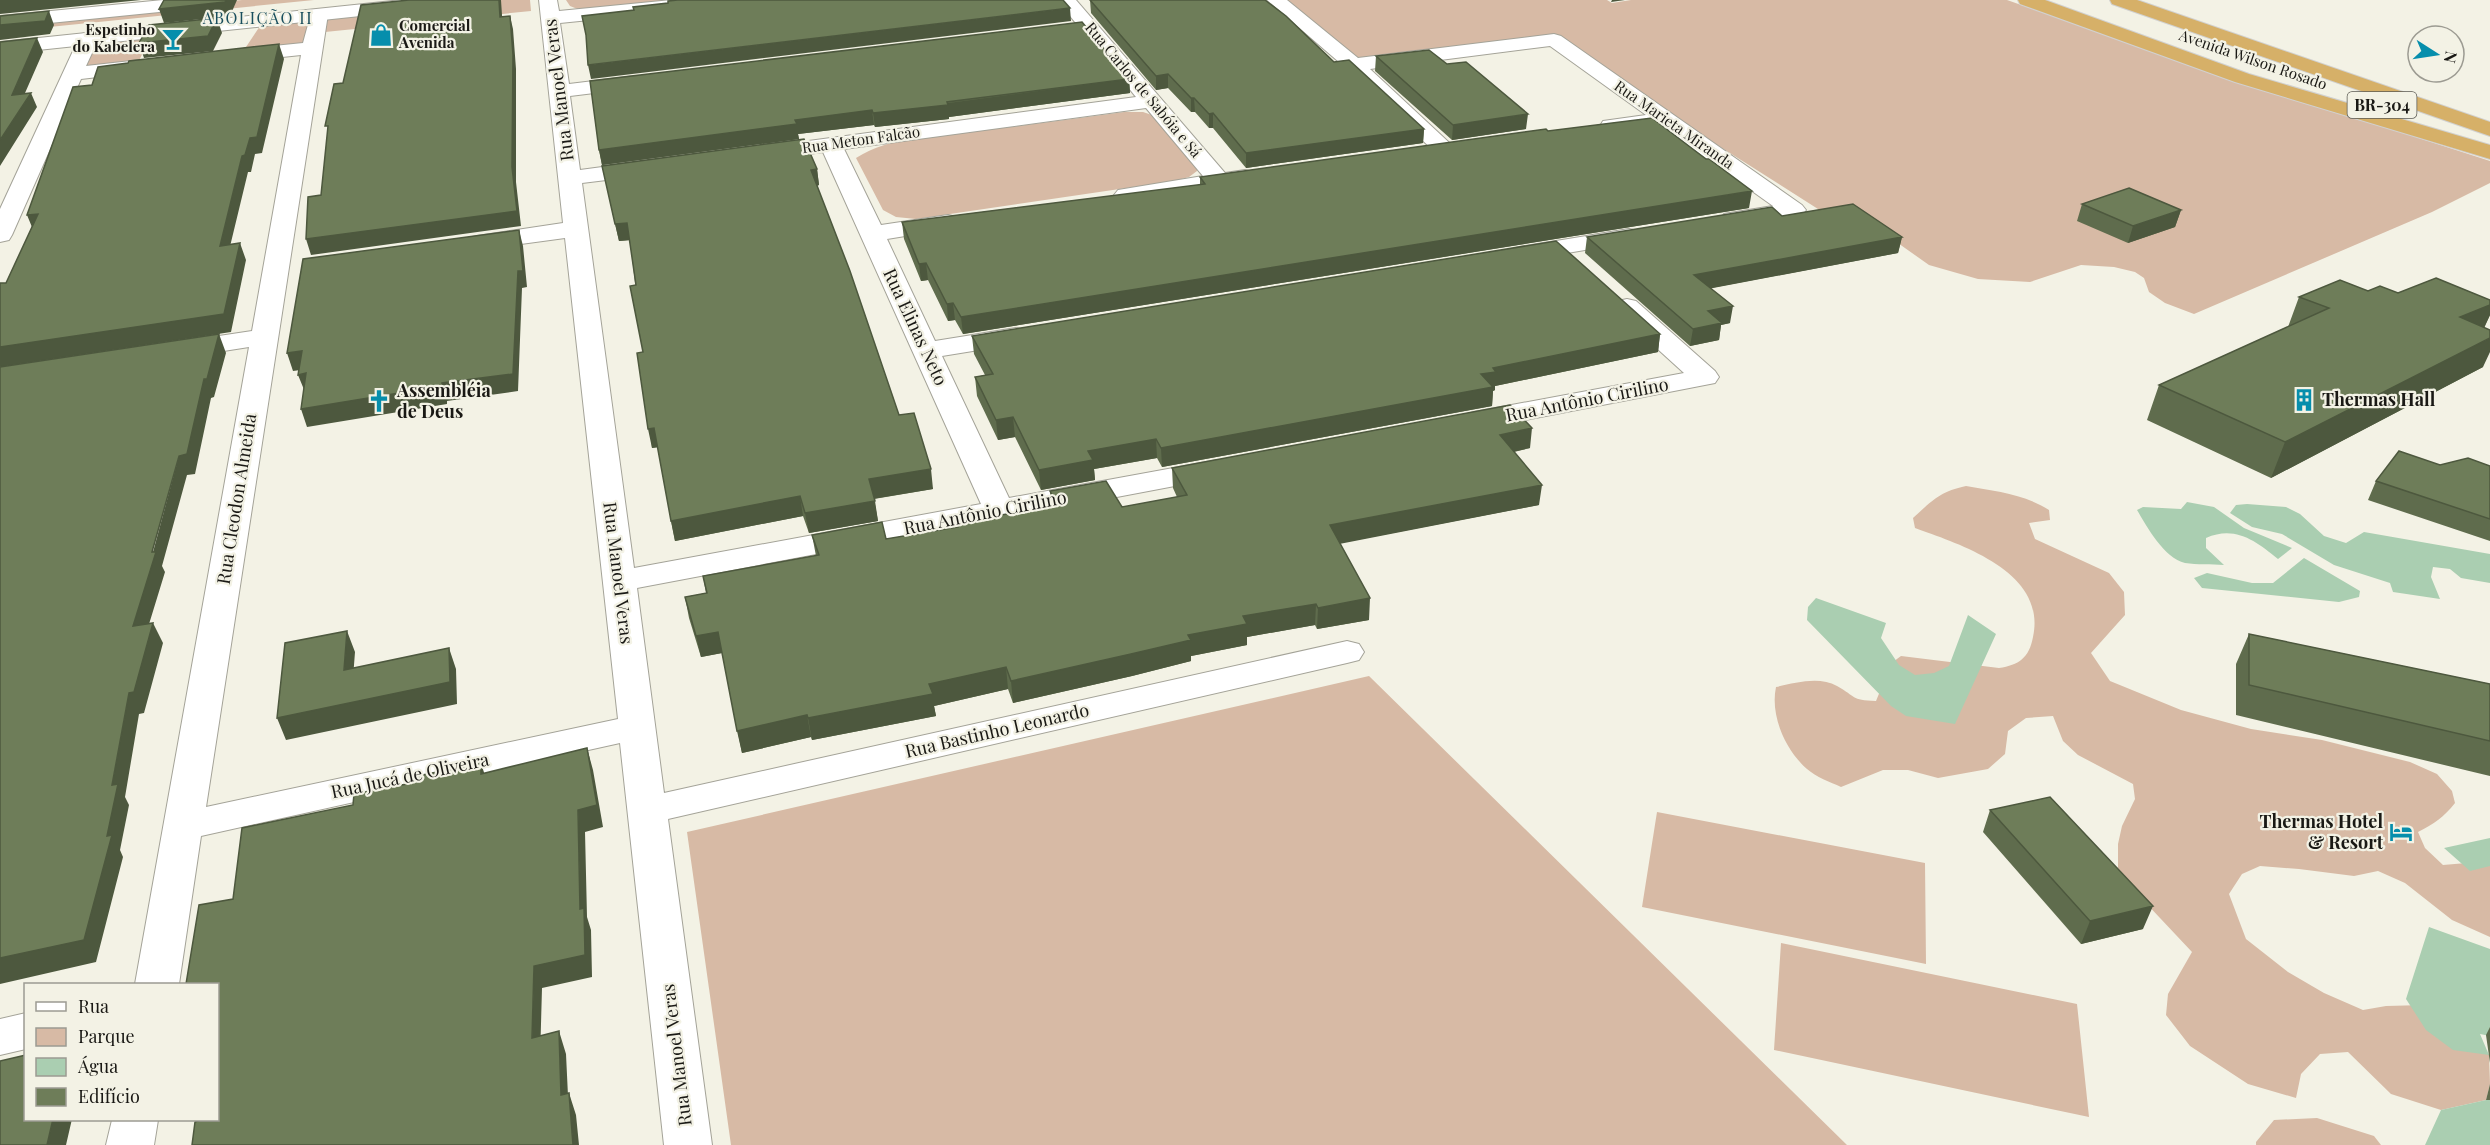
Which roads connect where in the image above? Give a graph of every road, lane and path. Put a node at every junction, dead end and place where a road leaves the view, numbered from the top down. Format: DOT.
graph roads {
  1 [pos="362,0"];
  2 [pos="455,0"];
  3 [pos="727,0"];
  4 [pos="1276,0"];
  5 [pos="2027,0"];
  6 [pos="2173,0"];
  7 [pos="1069,3"];
  8 [pos="2112,4"];
  9 [pos="1093,5"];
  10 [pos="549,9"];
  11 [pos="218,13"];
  12 [pos="319,14"];
  13 [pos="249,17"];
  14 [pos="0,22"];
  15 [pos="1089,27"];
  16 [pos="1066,30"];
  17 [pos="0,38"];
  18 [pos="89,38"];
  19 [pos="0,48"];
  20 [pos="312,48"];
  21 [pos="217,58"];
  22 [pos="158,64"];
  23 [pos="1354,65"];
  24 [pos="2381,71"];
  25 [pos="75,74"];
  26 [pos="653,80"];
  27 [pos="559,91"];
  28 [pos="1151,101"];
  29 [pos="1665,119"];
  30 [pos="2490,129"];
  31 [pos="1584,130"];
  32 [pos="831,144"];
  33 [pos="1468,145"];
  34 [pos="2490,145"];
  35 [pos="1445,148"];
  36 [pos="2490,152"];
  37 [pos="1411,153"];
  38 [pos="748,155"];
  39 [pos="665,166"];
  40 [pos="1264,174"];
  41 [pos="570,178"];
  42 [pos="1219,181"];
  43 [pos="1104,198"];
  44 [pos="965,220"];
  45 [pos="1712,223"];
  46 [pos="576,229"];
  47 [pos="1654,232"];
  48 [pos="873,234"];
  49 [pos="0,235"];
  50 [pos="449,246"];
  51 [pos="1560,248"];
  52 [pos="1502,257"];
  53 [pos="1586,270"];
  54 [pos="1612,293"];
  55 [pos="1044,332"];
  56 [pos="264,337"];
  57 [pos="926,351"];
  58 [pos="149,354"];
  59 [pos="1446,426"];
  60 [pos="1246,464"];
  61 [pos="999,510"];
  62 [pos="619,581"];
  63 [pos="1347,652"];
  64 [pos="637,727"];
  65 [pos="647,810"];
  66 [pos="183,826"];
  67 [pos="157,983"];
  68 [pos="24,1031"];
  69 [pos="0,1037"];
  70 [pos="135,1121"];
  71 [pos="130,1145"];
  72 [pos="688,1145"];
  1 -- 13 [label="street"];
  2 -- 12 [label="street"];
  3 -- 10 [label="street"];
  4 -- 23 [label="street"];
  5 -- 36 [label="highway"];
  6 -- 24 [label="highway"];
  7 -- 9 [label="street"];
  7 -- 15 [label="street, Rua Carlos de Sabóia e Sá"];
  8 -- 30 [label="highway, Avenida Wilson Rosado / BR-304"];
  8 -- 34 [label="highway, Avenida Wilson Rosado / BR-304"];
  10 -- 27 [label="street, Rua Manoel Veras"];
  11 -- 13 [label="street"];
  11 -- 14 [label="street"];
  11 -- 17 [label="street"];
  11 -- 18 [label="street"];
  12 -- 13 [label="street"];
  12 -- 20 [label="street, Rua Cleodon Almeida"];
  15 -- 16 [label="street"];
  15 -- 28 [label="street, Rua Carlos de Sabóia e Sá"];
  18 -- 19 [label="street"];
  18 -- 25 [label="street"];
  20 -- 21 [label="street"];
  20 -- 56 [label="street, Rua Cleodon Almeida"];
  22 -- 25 [label="street"];
  23 -- 29 [label="street, Rua Marieta Miranda"];
  23 -- 35 [label="street"];
  25 -- 49 [label="street"];
  26 -- 27 [label="street"];
  27 -- 41 [label="street, Rua Manoel Veras"];
  28 -- 32 [label="street, Rua Meton Falcão"];
  28 -- 42 [label="street, Rua Carlos de Sabóia e Sá"];
  29 -- 31 [label="street"];
  29 -- 45 [label="street, Rua Marieta Miranda"];
  32 -- 38 [label="street, Rua Meton Falcão"];
  32 -- 48 [label="street, Rua Elinas Neto"];
  33 -- 35 [label="street"];
  35 -- 37 [label="street"];
  39 -- 41 [label="street"];
  40 -- 42 [label="street"];
  41 -- 46 [label="street, Rua Manoel Veras"];
  42 -- 43 [label="street"];
  44 -- 48 [label="street"];
  46 -- 50 [label="street"];
  46 -- 62 [label="street, Rua Manoel Veras"];
  47 -- 51 [label="street"];
  48 -- 57 [label="street, Rua Elinas Neto"];
  51 -- 52 [label="street"];
  51 -- 53 [label="street"];
  54 -- 59 [label="street, Rua Antônio Cirilino"];
  55 -- 57 [label="street"];
  56 -- 58 [label="street"];
  56 -- 66 [label="street, Rua Cleodon Almeida"];
  57 -- 61 [label="street, Rua Elinas Neto"];
  60 -- 61 [label="street, Rua Antônio Cirilino"];
  61 -- 62 [label="street, Rua Antônio Cirilino"];
  62 -- 64 [label="street, Rua Manoel Veras"];
  63 -- 65 [label="street, Rua Bastinho Leonardo"];
  64 -- 65 [label="street, Rua Manoel Veras"];
  64 -- 66 [label="street, Rua Jucá de Oliveira"];
  65 -- 72 [label="street, Rua Manoel Veras"];
  66 -- 67 [label="street, Rua Cleodon Almeida"];
  68 -- 69 [label="street"];
  70 -- 71 [label="street"];
}
